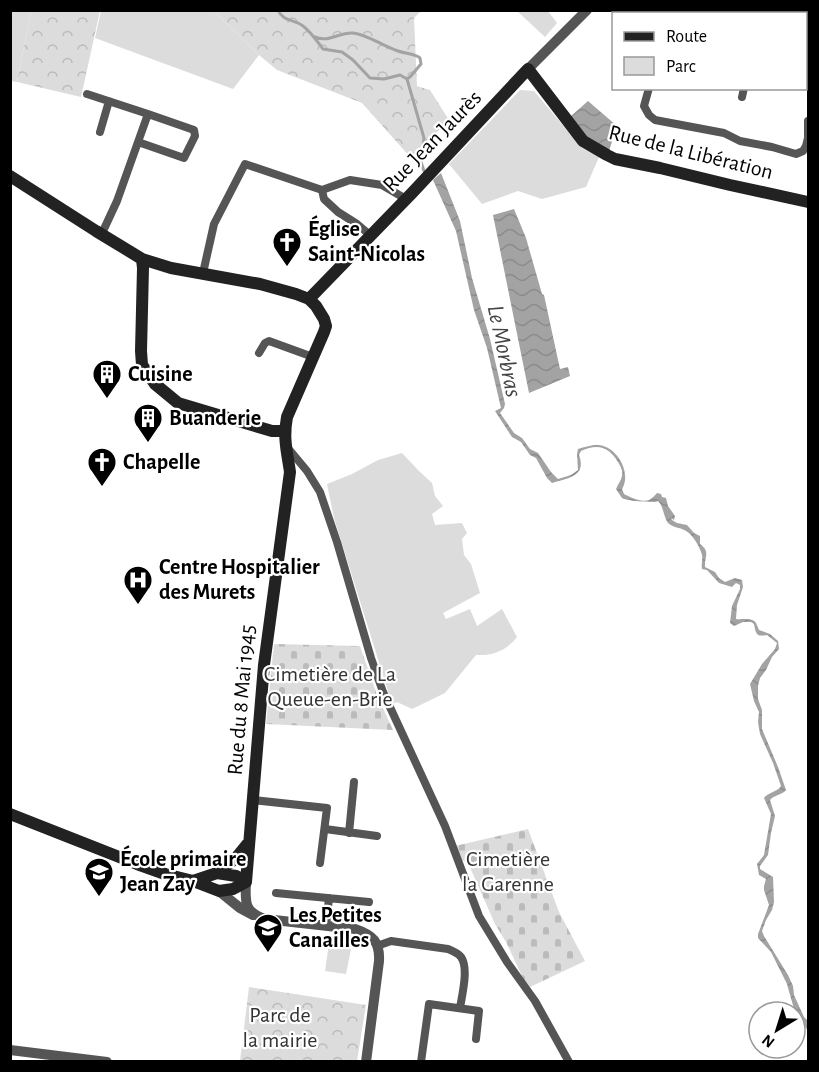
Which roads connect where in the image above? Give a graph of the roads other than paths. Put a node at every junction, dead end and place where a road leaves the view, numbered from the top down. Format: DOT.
graph roads {
  1 [pos="587,10"];
  2 [pos="528,69"];
  3 [pos="648,92"];
  4 [pos="87,94"];
  5 [pos="109,101"];
  6 [pos="148,114"];
  7 [pos="808,121"];
  8 [pos="100,132"];
  9 [pos="138,142"];
  10 [pos="10,176"];
  11 [pos="322,190"];
  12 [pos="406,199"];
  13 [pos="808,202"];
  14 [pos="102,235"];
  15 [pos="370,236"];
  16 [pos="142,259"];
  17 [pos="202,273"];
  18 [pos="309,299"];
  19 [pos="259,353"];
  20 [pos="313,357"];
  21 [pos="282,437"];
  22 [pos="307,471"];
  23 [pos="290,472"];
  24 [pos="354,782"];
  25 [pos="253,800"];
  26 [pos="10,814"];
  27 [pos="325,830"];
  28 [pos="349,832"];
  29 [pos="376,836"];
  30 [pos="249,842"];
  31 [pos="321,863"];
  32 [pos="217,873"];
  33 [pos="193,881"];
  34 [pos="246,882"];
  35 [pos="219,891"];
  36 [pos="276,893"];
  37 [pos="329,898"];
  38 [pos="369,902"];
  39 [pos="259,917"];
  40 [pos="326,926"];
  41 [pos="378,946"];
  42 [pos="460,1008"];
  43 [pos="476,1039"];
  44 [pos="10,1050"];
  45 [pos="107,1062"];
  46 [pos="366,1062"];
  47 [pos="421,1062"];
  48 [pos="569,1062"];
  1 -- 2 [label="street, Rue Jean Jaurès"];
  2 -- 12 [label="main road, Rue Jean Jaurès"];
  2 -- 13 [label="main road, Rue de la Libération"];
  3 -- 7 [label="street"];
  4 -- 5 [label="street"];
  5 -- 6 [label="street"];
  5 -- 8 [label="street"];
  6 -- 9 [label="street"];
  6 -- 9 [label="street"];
  9 -- 14 [label="street"];
  10 -- 14 [label="main road"];
  11 -- 12 [label="street"];
  11 -- 15 [label="street"];
  11 -- 17 [label="street"];
  12 -- 15 [label="main road, Rue Jean Jaurès"];
  14 -- 16 [label="main road"];
  15 -- 18 [label="main road, Rue Jean Jaurès"];
  16 -- 17 [label="main road"];
  16 -- 21 [label="main road"];
  17 -- 18 [label="main road"];
  18 -- 20 [label="main road"];
  19 -- 20 [label="street"];
  20 -- 21 [label="main road"];
  21 -- 22 [label="street"];
  21 -- 23 [label="main road, Rue du 8 Mai 1945"];
  22 -- 23 [label="street"];
  22 -- 48 [label="street"];
  23 -- 25 [label="main road, Rue du 8 Mai 1945"];
  24 -- 28 [label="street"];
  25 -- 27 [label="street"];
  25 -- 30 [label="main road, Rue du 8 Mai 1945"];
  26 -- 33 [label="main road"];
  27 -- 28 [label="street"];
  27 -- 31 [label="street"];
  28 -- 29 [label="street"];
  30 -- 32 [label="main road"];
  30 -- 34 [label="main road, Rue du 8 Mai 1945"];
  32 -- 33 [label="main road"];
  32 -- 34 [label="main road"];
  33 -- 35 [label="main road"];
  34 -- 35 [label="main road"];
  34 -- 39 [label="street, Rue du 8 Mai 1945"];
  35 -- 39 [label="street"];
  36 -- 37 [label="street"];
  37 -- 38 [label="street"];
  37 -- 40 [label="street"];
  39 -- 40 [label="street"];
  40 -- 41 [label="street"];
  41 -- 42 [label="street"];
  41 -- 46 [label="street"];
  42 -- 43 [label="street"];
  42 -- 47 [label="street"];
  44 -- 45 [label="street"];
}
